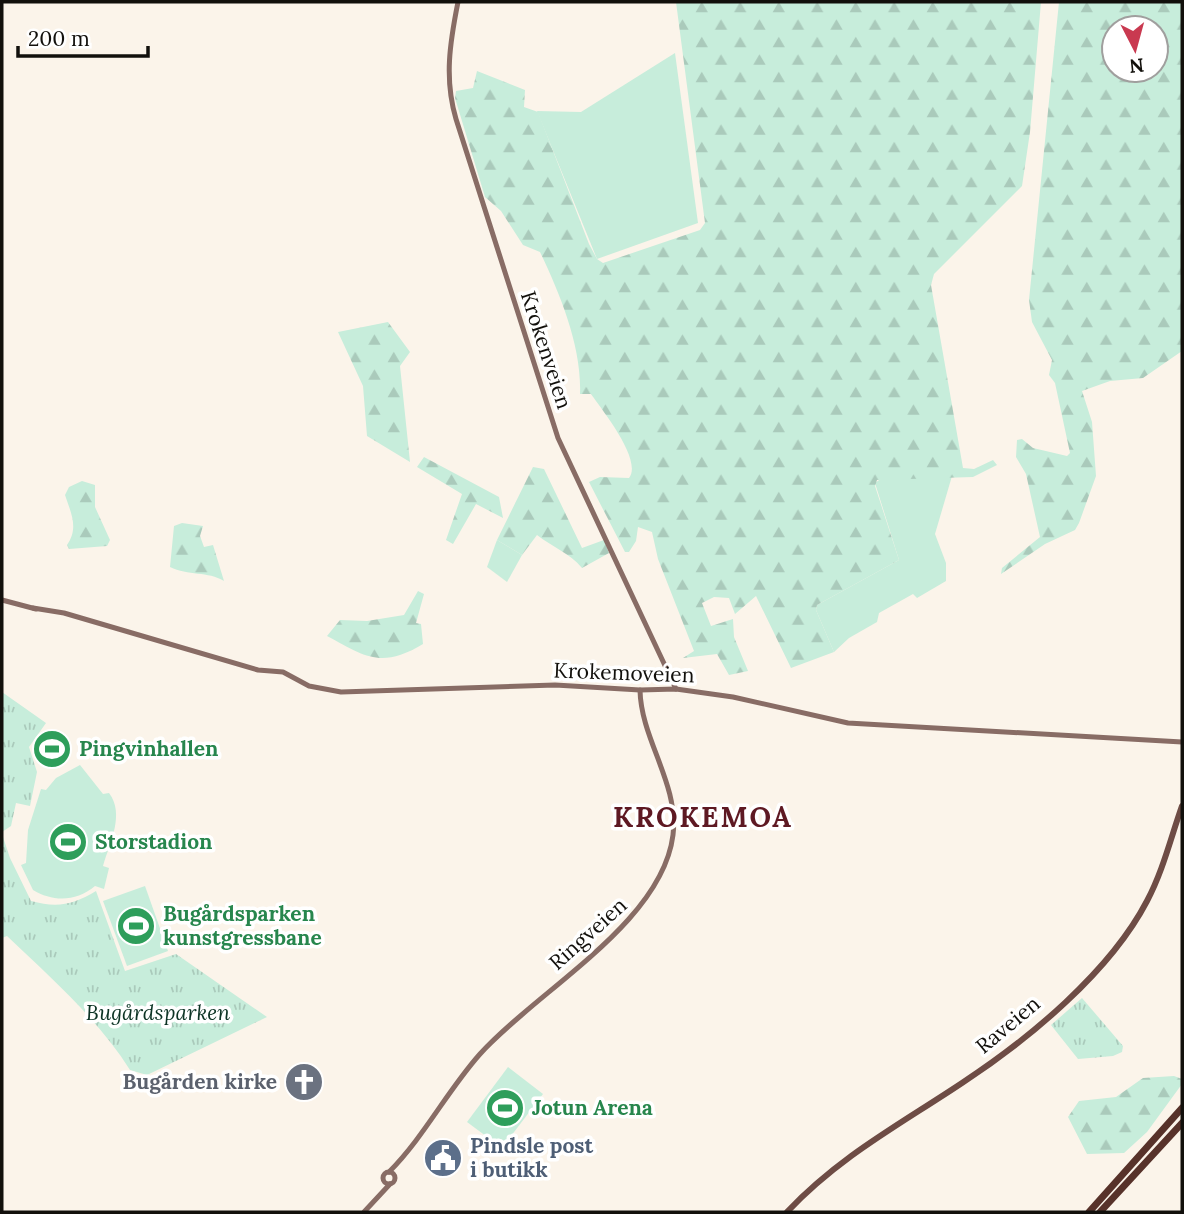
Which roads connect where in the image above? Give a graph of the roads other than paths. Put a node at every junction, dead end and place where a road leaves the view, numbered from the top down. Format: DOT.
graph roads {
  1 [pos="458,2"];
  2 [pos="2,600"];
  3 [pos="676,689"];
  4 [pos="640,690"];
  5 [pos="1182,742"];
  6 [pos="1182,806"];
  7 [pos="1182,1108"];
  8 [pos="1182,1123"];
  9 [pos="405,1155"];
  10 [pos="390,1172"];
  11 [pos="395,1177"];
  12 [pos="383,1180"];
  13 [pos="390,1184"];
  14 [pos="374,1199"];
  15 [pos="364,1212"];
  16 [pos="787,1212"];
  17 [pos="1089,1212"];
  18 [pos="1100,1212"];
  1 -- 3 [label="main road, Krokenveien"];
  2 -- 4 [label="main road, Krokemoveien"];
  3 -- 4 [label="main road, Krokemoveien"];
  3 -- 5 [label="main road, Krokemoveien"];
  4 -- 9 [label="main road, Ringveien"];
  6 -- 16 [label="main road, Raveien"];
  7 -- 17 [label="highway"];
  8 -- 18 [label="highway"];
  9 -- 10 [label="main road, Ringveien"];
  9 -- 11 [label="main road, Ringveien"];
  10 -- 11 [label="main road"];
  10 -- 12 [label="main road, Ringveien"];
  11 -- 13 [label="main road, Ringveien"];
  12 -- 13 [label="main road"];
  12 -- 14 [label="main road"];
  13 -- 14 [label="main road"];
  14 -- 15 [label="main road"];
}
